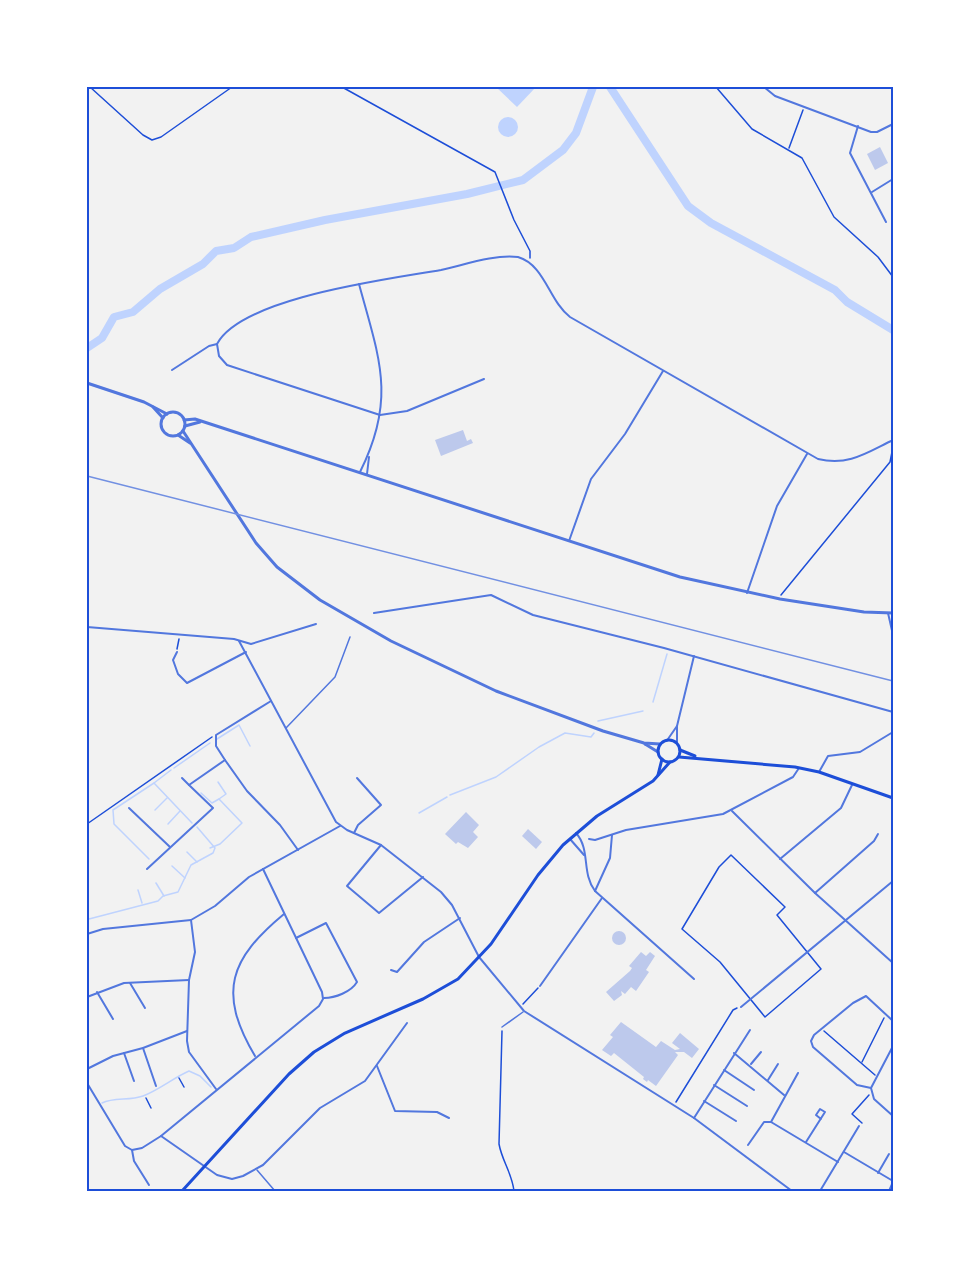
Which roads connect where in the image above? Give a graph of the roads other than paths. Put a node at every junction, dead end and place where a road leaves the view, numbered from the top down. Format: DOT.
graph roads {
  1 [pos="764,87"];
  2 [pos="893,124"];
  3 [pos="858,126"];
  4 [pos="893,179"];
  5 [pos="871,192"];
  6 [pos="886,222"];
  7 [pos="359,284"];
  8 [pos="217,344"];
  9 [pos="172,370"];
  10 [pos="663,371"];
  11 [pos="484,380"];
  12 [pos="87,383"];
  13 [pos="152,406"];
  14 [pos="167,414"];
  15 [pos="380,415"];
  16 [pos="163,418"];
  17 [pos="184,420"];
  18 [pos="202,421"];
  19 [pos="184,429"];
  20 [pos="178,435"];
  21 [pos="893,440"];
  22 [pos="190,443"];
  23 [pos="369,454"];
  24 [pos="807,454"];
  25 [pos="360,472"];
  26 [pos="367,474"];
  27 [pos="569,541"];
  28 [pos="747,593"];
  29 [pos="374,613"];
  30 [pos="888,613"];
  31 [pos="893,613"];
  32 [pos="316,624"];
  33 [pos="87,627"];
  34 [pos="893,635"];
  35 [pos="350,637"];
  36 [pos="240,641"];
  37 [pos="177,652"];
  38 [pos="246,652"];
  39 [pos="694,656"];
  40 [pos="271,701"];
  41 [pos="893,712"];
  42 [pos="677,726"];
  43 [pos="285,729"];
  44 [pos="893,732"];
  45 [pos="668,739"];
  46 [pos="677,742"];
  47 [pos="644,743"];
  48 [pos="660,744"];
  49 [pos="680,750"];
  50 [pos="658,752"];
  51 [pos="679,757"];
  52 [pos="696,757"];
  53 [pos="662,759"];
  54 [pos="225,760"];
  55 [pos="670,762"];
  56 [pos="799,768"];
  57 [pos="819,772"];
  58 [pos="658,776"];
  59 [pos="182,778"];
  60 [pos="357,778"];
  61 [pos="852,783"];
  62 [pos="189,785"];
  63 [pos="893,798"];
  64 [pos="129,808"];
  65 [pos="731,810"];
  66 [pos="340,826"];
  67 [pos="354,833"];
  68 [pos="576,833"];
  69 [pos="612,834"];
  70 [pos="878,834"];
  71 [pos="589,838"];
  72 [pos="570,839"];
  73 [pos="381,844"];
  74 [pos="171,848"];
  75 [pos="298,850"];
  76 [pos="585,857"];
  77 [pos="780,859"];
  78 [pos="147,869"];
  79 [pos="263,869"];
  80 [pos="423,877"];
  81 [pos="893,881"];
  82 [pos="595,891"];
  83 [pos="815,893"];
  84 [pos="602,898"];
  85 [pos="284,914"];
  86 [pos="460,918"];
  87 [pos="191,920"];
  88 [pos="844,920"];
  89 [pos="87,934"];
  90 [pos="296,938"];
  91 [pos="479,957"];
  92 [pos="893,963"];
  93 [pos="391,970"];
  94 [pos="694,979"];
  95 [pos="189,980"];
  96 [pos="130,983"];
  97 [pos="540,986"];
  98 [pos="97,992"];
  99 [pos="87,997"];
  100 [pos="323,999"];
  101 [pos="741,1007"];
  102 [pos="145,1008"];
  103 [pos="524,1011"];
  104 [pos="114,1019"];
  105 [pos="893,1021"];
  106 [pos="407,1023"];
  107 [pos="502,1027"];
  108 [pos="750,1030"];
  109 [pos="188,1031"];
  110 [pos="893,1046"];
  111 [pos="143,1048"];
  112 [pos="761,1052"];
  113 [pos="124,1053"];
  114 [pos="734,1053"];
  115 [pos="255,1056"];
  116 [pos="778,1064"];
  117 [pos="750,1065"];
  118 [pos="377,1066"];
  119 [pos="87,1069"];
  120 [pos="723,1070"];
  121 [pos="798,1073"];
  122 [pos="768,1080"];
  123 [pos="134,1081"];
  124 [pos="87,1083"];
  125 [pos="714,1085"];
  126 [pos="156,1086"];
  127 [pos="216,1089"];
  128 [pos="754,1090"];
  129 [pos="871,1090"];
  130 [pos="784,1095"];
  131 [pos="704,1101"];
  132 [pos="747,1106"];
  133 [pos="893,1116"];
  134 [pos="449,1118"];
  135 [pos="694,1118"];
  136 [pos="821,1119"];
  137 [pos="736,1121"];
  138 [pos="771,1122"];
  139 [pos="859,1126"];
  140 [pos="161,1136"];
  141 [pos="806,1142"];
  142 [pos="748,1145"];
  143 [pos="132,1150"];
  144 [pos="844,1152"];
  145 [pos="889,1154"];
  146 [pos="838,1162"];
  147 [pos="206,1167"];
  148 [pos="257,1170"];
  149 [pos="878,1173"];
  150 [pos="893,1182"];
  151 [pos="148,1185"];
  152 [pos="182,1191"];
  153 [pos="275,1191"];
  154 [pos="792,1191"];
  155 [pos="820,1191"];
  156 [pos="889,1191"];
  1 -- 3 [label="street"];
  2 -- 3 [label="street"];
  3 -- 5 [label="street"];
  4 -- 5 [label="street"];
  5 -- 6 [label="street"];
  7 -- 8 [label="street"];
  7 -- 10 [label="street"];
  7 -- 15 [label="street"];
  8 -- 9 [label="street"];
  8 -- 15 [label="street"];
  10 -- 24 [label="street"];
  10 -- 27 [label="street"];
  11 -- 15 [label="street"];
  12 -- 13 [label="street"];
  13 -- 14 [label="street"];
  13 -- 16 [label="street"];
  14 -- 16 [label="street"];
  14 -- 17 [label="street"];
  15 -- 23 [label="street"];
  16 -- 20 [label="street"];
  17 -- 18 [label="street"];
  17 -- 19 [label="street"];
  18 -- 19 [label="street"];
  18 -- 25 [label="street"];
  19 -- 20 [label="street"];
  19 -- 22 [label="street"];
  20 -- 22 [label="street"];
  21 -- 24 [label="street"];
  22 -- 47 [label="street"];
  23 -- 25 [label="street"];
  23 -- 26 [label="street"];
  24 -- 28 [label="street"];
  25 -- 26 [label="street"];
  26 -- 27 [label="street"];
  27 -- 28 [label="street"];
  28 -- 30 [label="street"];
  29 -- 39 [label="street"];
  30 -- 31 [label="street"];
  30 -- 34 [label="street"];
  32 -- 36 [label="street"];
  33 -- 36 [label="street"];
  35 -- 43 [label="lane"];
  36 -- 38 [label="street"];
  37 -- 38 [label="street"];
  38 -- 40 [label="street"];
  39 -- 41 [label="street"];
  39 -- 42 [label="street"];
  40 -- 43 [label="street"];
  40 -- 54 [label="street"];
  42 -- 45 [label="street"];
  42 -- 46 [label="street"];
  43 -- 66 [label="street"];
  44 -- 57 [label="street"];
  45 -- 46 [label="main road"];
  45 -- 48 [label="main road"];
  46 -- 49 [label="main road"];
  47 -- 48 [label="street"];
  47 -- 50 [label="street"];
  48 -- 50 [label="main road"];
  49 -- 51 [label="main road"];
  49 -- 52 [label="main road"];
  50 -- 53 [label="main road"];
  51 -- 52 [label="main road"];
  51 -- 55 [label="main road"];
  52 -- 56 [label="main road"];
  53 -- 55 [label="main road"];
  53 -- 58 [label="main road"];
  54 -- 62 [label="street"];
  54 -- 75 [label="street"];
  55 -- 58 [label="main road"];
  56 -- 57 [label="main road"];
  56 -- 65 [label="street"];
  57 -- 61 [label="main road"];
  58 -- 68 [label="main road"];
  59 -- 62 [label="street"];
  60 -- 67 [label="street"];
  61 -- 63 [label="main road"];
  61 -- 77 [label="street"];
  62 -- 74 [label="street"];
  64 -- 74 [label="street"];
  65 -- 69 [label="street"];
  65 -- 77 [label="street"];
  66 -- 67 [label="street"];
  66 -- 75 [label="street"];
  67 -- 73 [label="street"];
  68 -- 72 [label="main road"];
  68 -- 76 [label="street"];
  69 -- 71 [label="street"];
  69 -- 82 [label="street"];
  70 -- 83 [label="street"];
  72 -- 76 [label="street"];
  72 -- 91 [label="main road"];
  73 -- 80 [label="street"];
  73 -- 80 [label="street"];
  74 -- 78 [label="street"];
  75 -- 79 [label="street"];
  76 -- 82 [label="street"];
  77 -- 83 [label="street"];
  79 -- 85 [label="street"];
  79 -- 87 [label="street"];
  80 -- 86 [label="street"];
  81 -- 88 [label="street"];
  82 -- 84 [label="street"];
  83 -- 88 [label="street"];
  84 -- 94 [label="street"];
  84 -- 97 [label="street"];
  85 -- 90 [label="street"];
  85 -- 115 [label="street"];
  86 -- 91 [label="street"];
  86 -- 93 [label="street"];
  87 -- 89 [label="street"];
  87 -- 95 [label="street"];
  88 -- 92 [label="street"];
  88 -- 101 [label="street"];
  90 -- 100 [label="street"];
  90 -- 100 [label="street"];
  91 -- 103 [label="street"];
  91 -- 147 [label="main road"];
  95 -- 96 [label="street"];
  95 -- 109 [label="street"];
  96 -- 98 [label="street"];
  96 -- 102 [label="street"];
  98 -- 99 [label="street"];
  98 -- 104 [label="street"];
  100 -- 115 [label="street"];
  103 -- 107 [label="lane"];
  103 -- 135 [label="street"];
  105 -- 129 [label="street"];
  106 -- 118 [label="street"];
  108 -- 114 [label="street"];
  109 -- 111 [label="street"];
  109 -- 127 [label="street"];
  110 -- 129 [label="street"];
  111 -- 113 [label="street"];
  111 -- 126 [label="street"];
  112 -- 117 [label="street"];
  113 -- 119 [label="street"];
  113 -- 123 [label="street"];
  114 -- 117 [label="street"];
  114 -- 120 [label="street"];
  115 -- 127 [label="street"];
  116 -- 122 [label="street"];
  117 -- 122 [label="street"];
  118 -- 134 [label="street"];
  118 -- 148 [label="street"];
  120 -- 125 [label="street"];
  120 -- 128 [label="street"];
  121 -- 130 [label="street"];
  122 -- 130 [label="street"];
  124 -- 143 [label="street"];
  125 -- 131 [label="street"];
  125 -- 132 [label="street"];
  127 -- 140 [label="street"];
  129 -- 133 [label="street"];
  130 -- 138 [label="street"];
  131 -- 135 [label="street"];
  131 -- 137 [label="street"];
  135 -- 154 [label="street"];
  136 -- 141 [label="street"];
  138 -- 141 [label="street"];
  138 -- 142 [label="street"];
  139 -- 144 [label="street"];
  140 -- 143 [label="street"];
  140 -- 147 [label="street"];
  141 -- 146 [label="street"];
  143 -- 151 [label="street"];
  144 -- 146 [label="street"];
  144 -- 149 [label="street"];
  145 -- 149 [label="street"];
  146 -- 155 [label="street"];
  147 -- 148 [label="street"];
  147 -- 152 [label="main road"];
  148 -- 153 [label="lane"];
  149 -- 150 [label="street"];
  150 -- 156 [label="street"];
}
